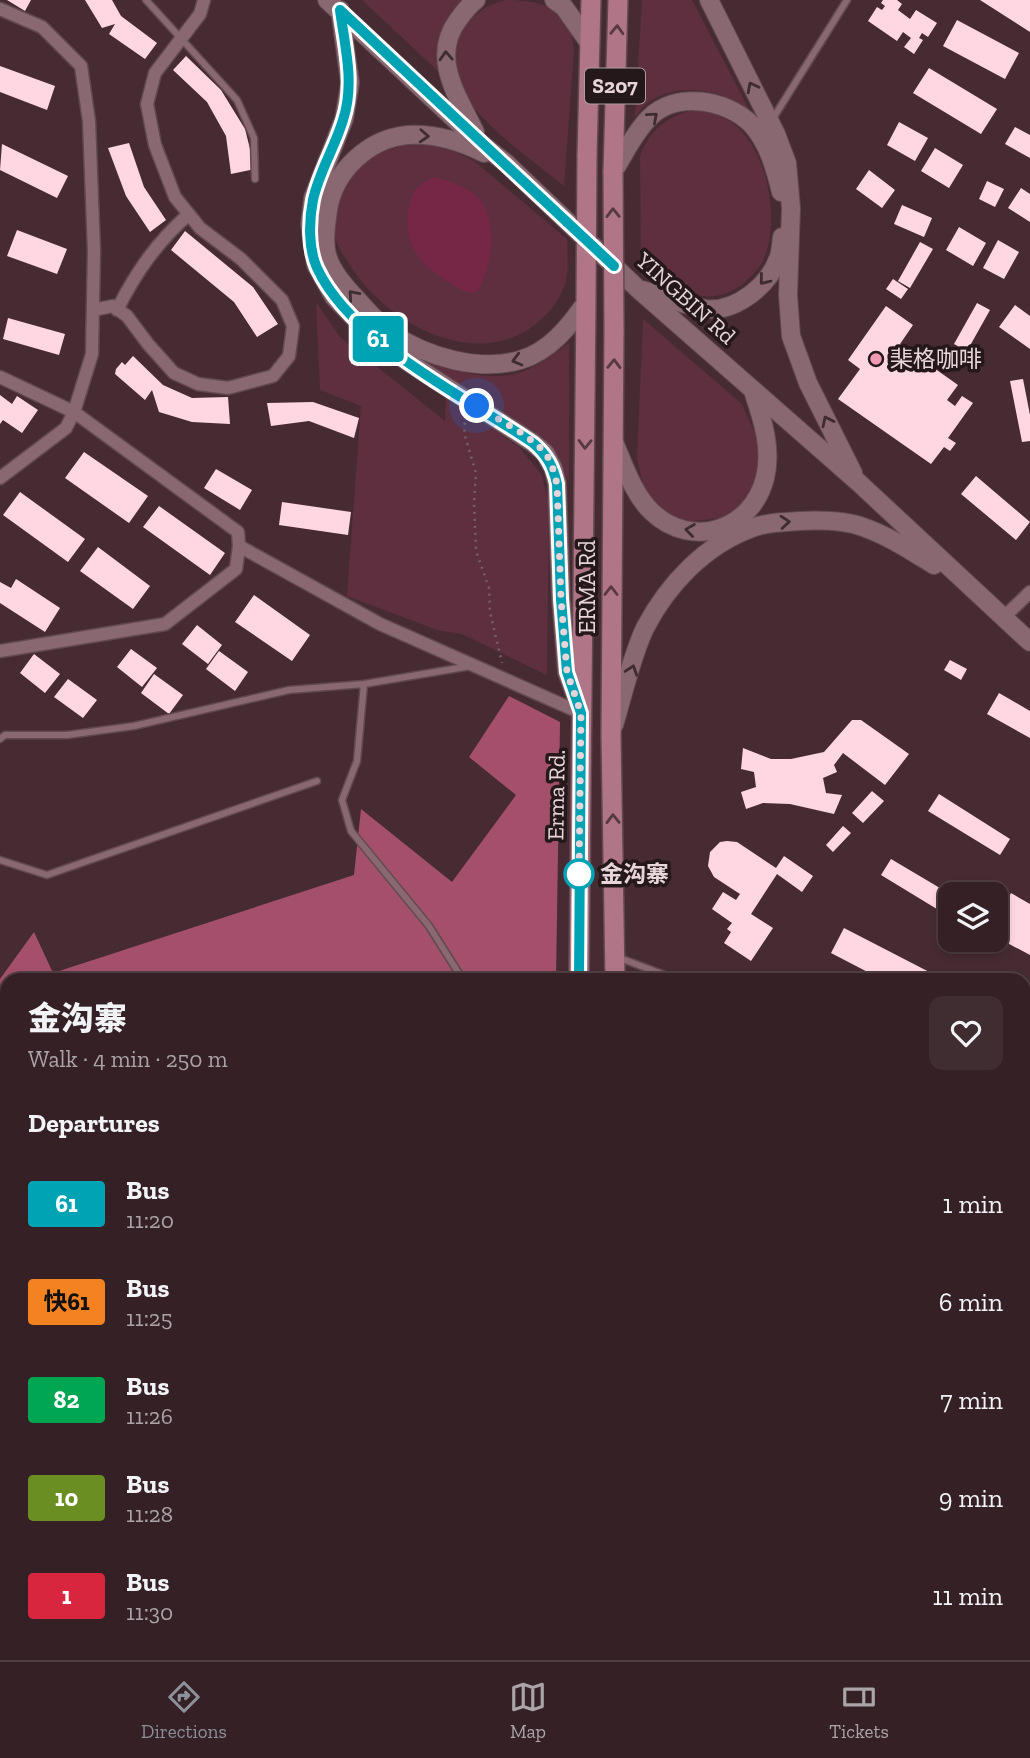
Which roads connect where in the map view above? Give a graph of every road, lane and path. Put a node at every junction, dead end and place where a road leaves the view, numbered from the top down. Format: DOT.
graph roads {
  1 [pos="146,0"];
  2 [pos="204,0"];
  3 [pos="476,0"];
  4 [pos="554,0"];
  5 [pos="591,0"];
  6 [pos="618,0"];
  7 [pos="709,0"];
  8 [pos="847,0"];
  9 [pos="333,5"];
  10 [pos="0,9"];
  11 [pos="182,38"];
  12 [pos="590,44"];
  13 [pos="771,123"];
  14 [pos="480,142"];
  15 [pos="506,163"];
  16 [pos="613,172"];
  17 [pos="255,179"];
  18 [pos="189,214"];
  19 [pos="638,289"];
  20 [pos="586,302"];
  21 [pos="93,310"];
  22 [pos="117,310"];
  23 [pos="0,377"];
  24 [pos="752,391"];
  25 [pos="477,406"];
  26 [pos="74,412"];
  27 [pos="612,438"];
  28 [pos="0,478"];
  29 [pos="858,482"];
  30 [pos="239,546"];
  31 [pos="968,586"];
  32 [pos="1030,592"];
  33 [pos="1003,618"];
  34 [pos="1030,642"];
  35 [pos="0,651"];
  36 [pos="502,663"];
  37 [pos="473,666"];
  38 [pos="364,684"];
  39 [pos="581,713"];
  40 [pos="611,735"];
  41 [pos="0,739"];
  42 [pos="317,781"];
  43 [pos="0,860"];
  44 [pos="616,957"];
  45 [pos="459,973"];
  46 [pos="579,973"];
  47 [pos="615,973"];
  48 [pos="659,973"];
  1 -- 11 [label="lane"];
  2 -- 11 [label="street"];
  14 -- 3 [label="main road, one-way"];
  4 -- 12 [label="main road"];
  5 -- 12 [label="main road, S207"];
  16 -- 6 [label="main road, S207, one-way"];
  13 -- 7 [label="main road, one-way"];
  8 -- 13 [label="lane"];
  9 -- 14 [label="main road, YINGBIN Rd"];
  9 -- 25 [label="main road"];
  10 -- 21 [label="street"];
  11 -- 17 [label="lane"];
  11 -- 18 [label="street"];
  12 -- 20 [label="main road, ERMA Rd / S207, bridge"];
  29 -- 13 [label="main road, one-way"];
  14 -- 15 [label="main road, YINGBIN Rd"];
  15 -- 19 [label="main road, YINGBIN Rd"];
  20 -- 15 [label="main road, one-way"];
  16 -- 19 [label="main road, one-way"];
  27 -- 16 [label="main road, ERMA Rd, one-way, bridge"];
  18 -- 22 [label="street"];
  18 -- 22 [label="street"];
  19 -- 24 [label="main road, YINGBIN Rd"];
  20 -- 39 [label="main road, ERMA Rd, one-way"];
  21 -- 22 [label="street"];
  21 -- 26 [label="street"];
  23 -- 26 [label="street"];
  24 -- 27 [label="main road, one-way"];
  24 -- 29 [label="main road, YINGBIN Rd"];
  25 -- 36 [label="path"];
  25 -- 39 [label="main road"];
  26 -- 28 [label="street"];
  26 -- 30 [label="street"];
  40 -- 27 [label="main road, ERMA Rd, one-way"];
  29 -- 31 [label="main road, YINGBIN Rd"];
  30 -- 35 [label="street"];
  30 -- 37 [label="street"];
  31 -- 33 [label="main road, YINGBIN Rd"];
  40 -- 31 [label="main road, one-way"];
  32 -- 33 [label="street"];
  33 -- 34 [label="main road, YINGBIN Rd"];
  37 -- 38 [label="lane"];
  37 -- 39 [label="street"];
  38 -- 41 [label="lane"];
  38 -- 45 [label="lane"];
  39 -- 46 [label="main road, ERMA Rd"];
  44 -- 40 [label="main road, ERMA Rd, one-way"];
  42 -- 43 [label="lane"];
  44 -- 47 [label="main road, ERMA Rd"];
  44 -- 48 [label="lane"];
}
